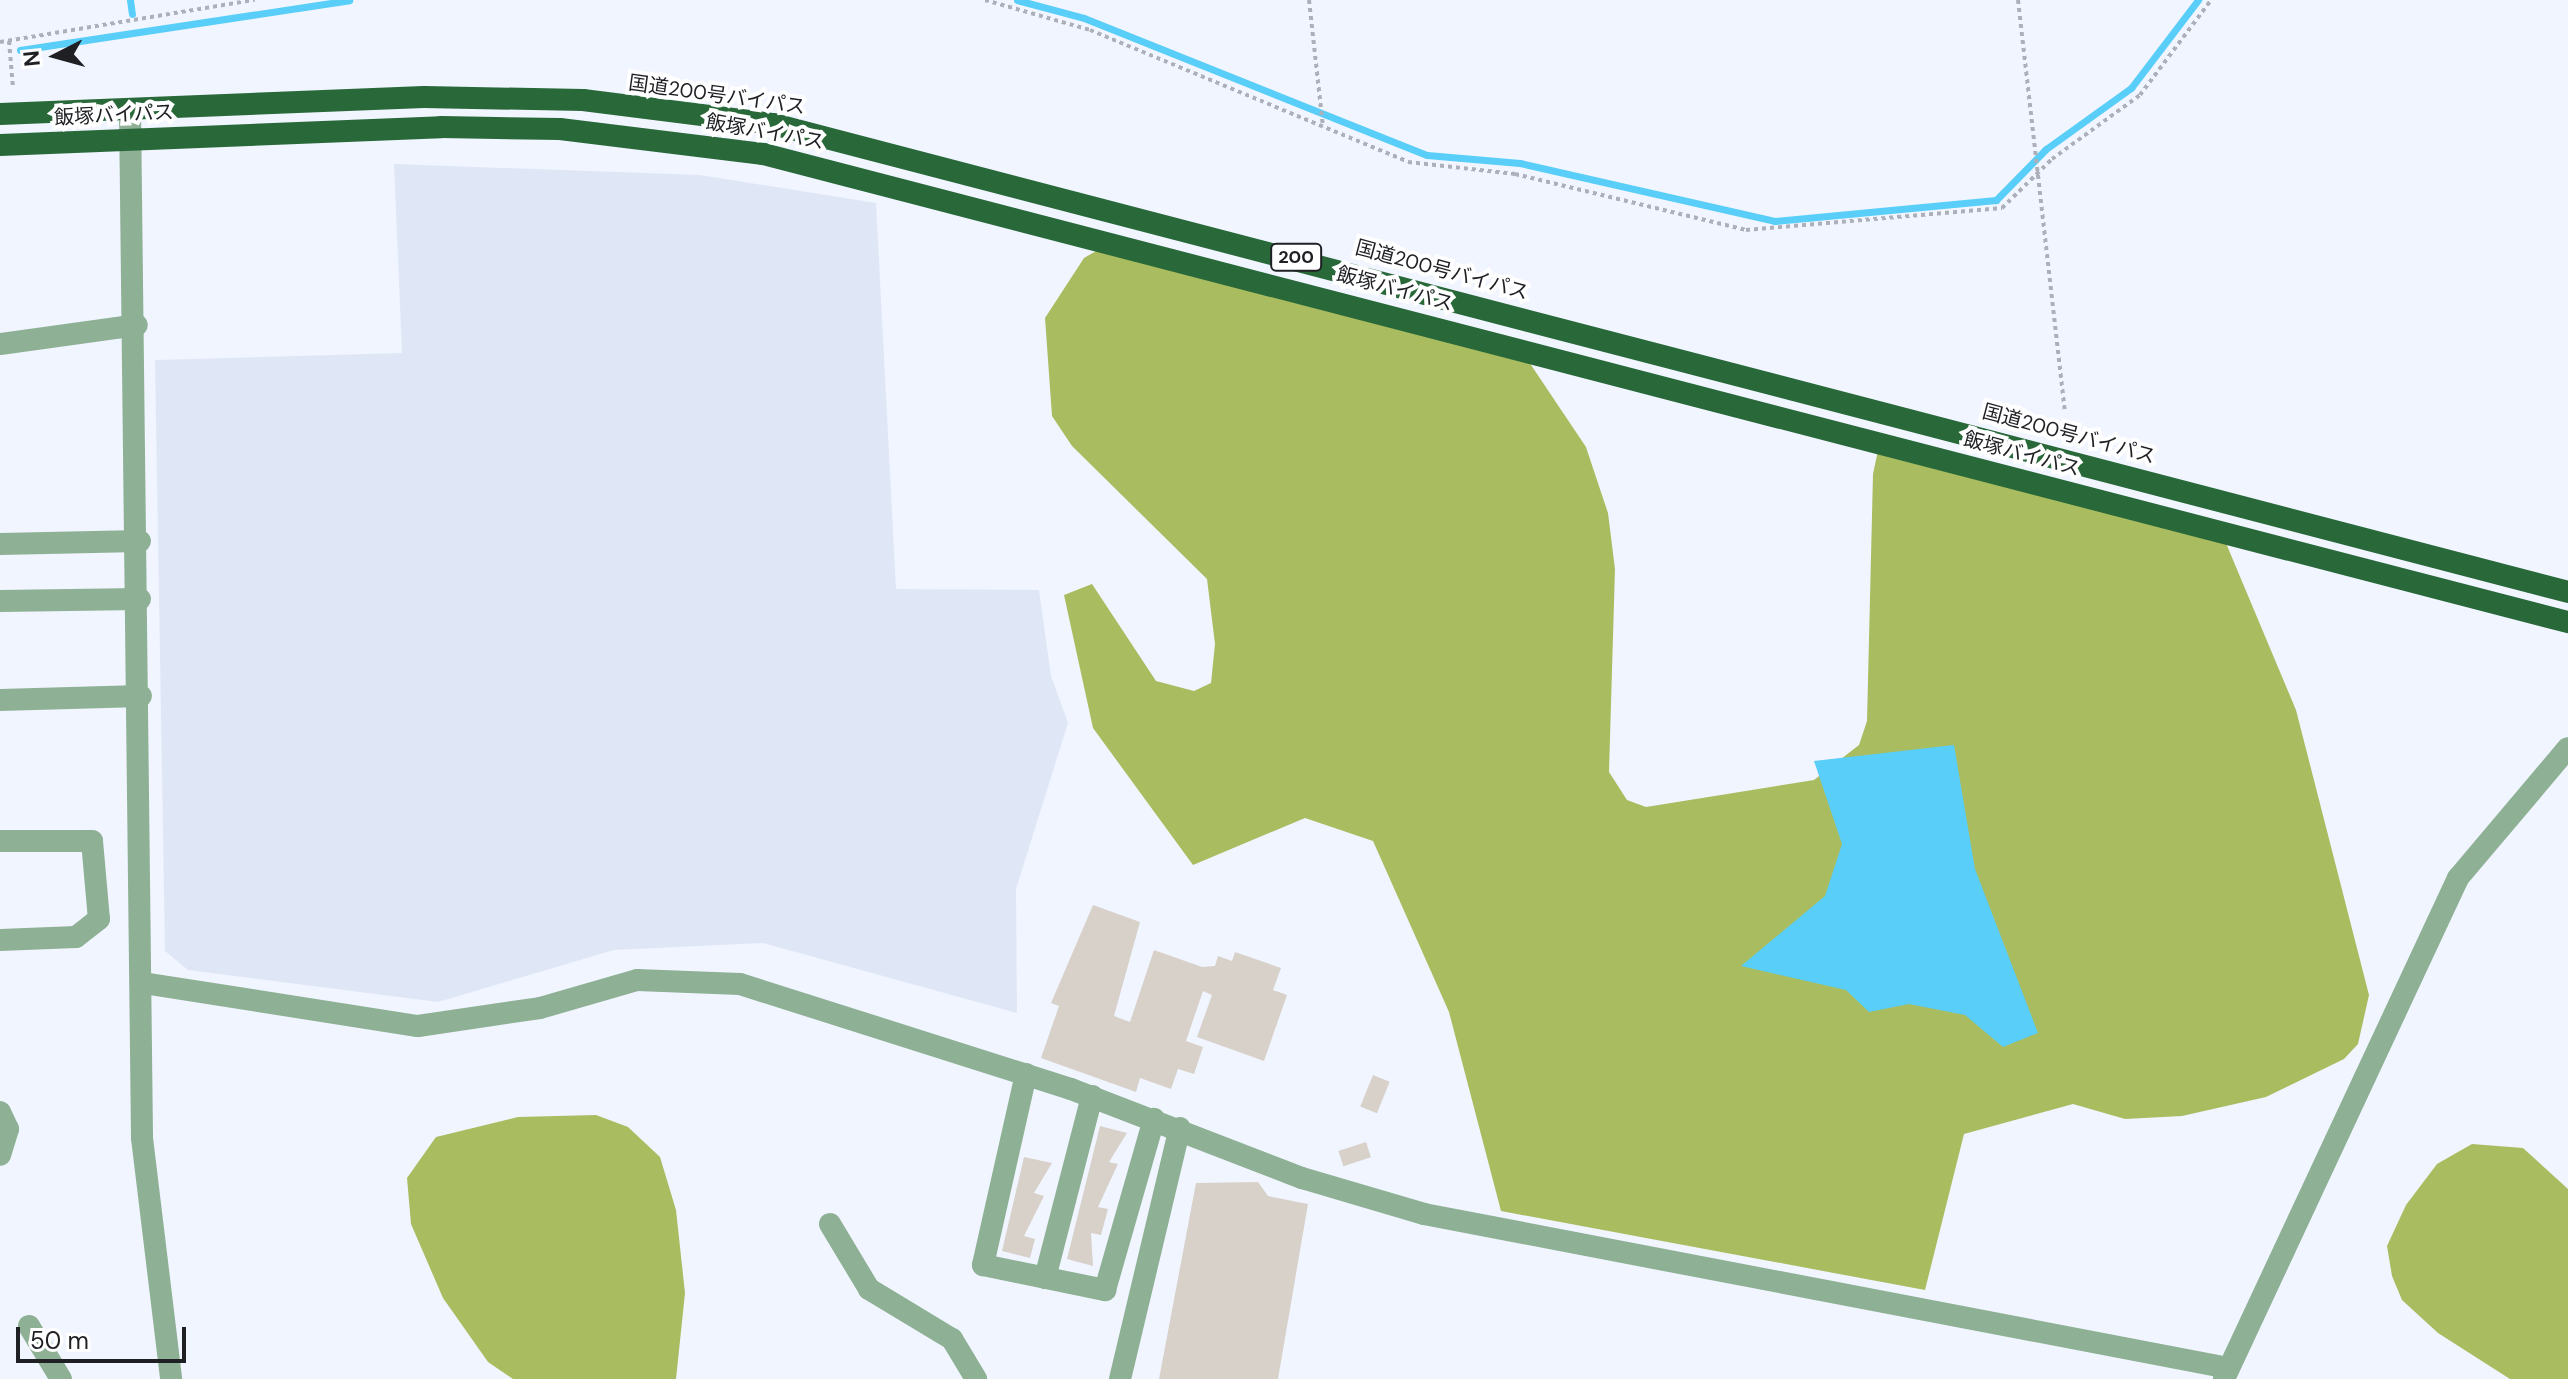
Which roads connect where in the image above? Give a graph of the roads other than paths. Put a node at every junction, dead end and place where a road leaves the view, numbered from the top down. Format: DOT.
graph roads {
  1 [pos="130,110"];
  2 [pos="0,114"];
  3 [pos="131,137"];
  4 [pos="0,145"];
  5 [pos="137,325"];
  6 [pos="0,344"];
  7 [pos="140,541"];
  8 [pos="0,544"];
  9 [pos="2568,592"];
  10 [pos="140,599"];
  11 [pos="0,601"];
  12 [pos="2568,622"];
  13 [pos="141,696"];
  14 [pos="0,700"];
  15 [pos="2568,748"];
  16 [pos="0,841"];
  17 [pos="0,940"];
  18 [pos="143,983"];
  19 [pos="1026,1074"];
  20 [pos="1092,1096"];
  21 [pos="0,1112"];
  22 [pos="1154,1119"];
  23 [pos="1180,1128"];
  24 [pos="0,1155"];
  25 [pos="830,1224"];
  26 [pos="1045,1278"];
  27 [pos="29,1326"];
  28 [pos="2226,1374"];
  29 [pos="61,1379"];
  30 [pos="171,1379"];
  31 [pos="976,1379"];
  32 [pos="1120,1379"];
  1 -- 2 [label="highway, 国道200号バイパス / 200"];
  1 -- 3 [label="street"];
  1 -- 9 [label="highway, 国道200号バイパス / 200"];
  3 -- 4 [label="highway, 飯塚バイパス / 200"];
  3 -- 5 [label="street"];
  3 -- 12 [label="highway, 飯塚バイパス / 200"];
  5 -- 6 [label="street"];
  5 -- 7 [label="street"];
  7 -- 8 [label="street"];
  7 -- 10 [label="street"];
  10 -- 11 [label="street"];
  10 -- 13 [label="street"];
  13 -- 14 [label="street"];
  13 -- 18 [label="street"];
  15 -- 28 [label="street"];
  16 -- 17 [label="street"];
  18 -- 19 [label="street"];
  18 -- 30 [label="street"];
  19 -- 20 [label="street"];
  19 -- 26 [label="street"];
  20 -- 22 [label="street"];
  20 -- 26 [label="street"];
  21 -- 24 [label="street"];
  22 -- 23 [label="street"];
  22 -- 26 [label="street"];
  23 -- 28 [label="street"];
  23 -- 32 [label="street"];
  25 -- 31 [label="street"];
  27 -- 29 [label="street"];
}
